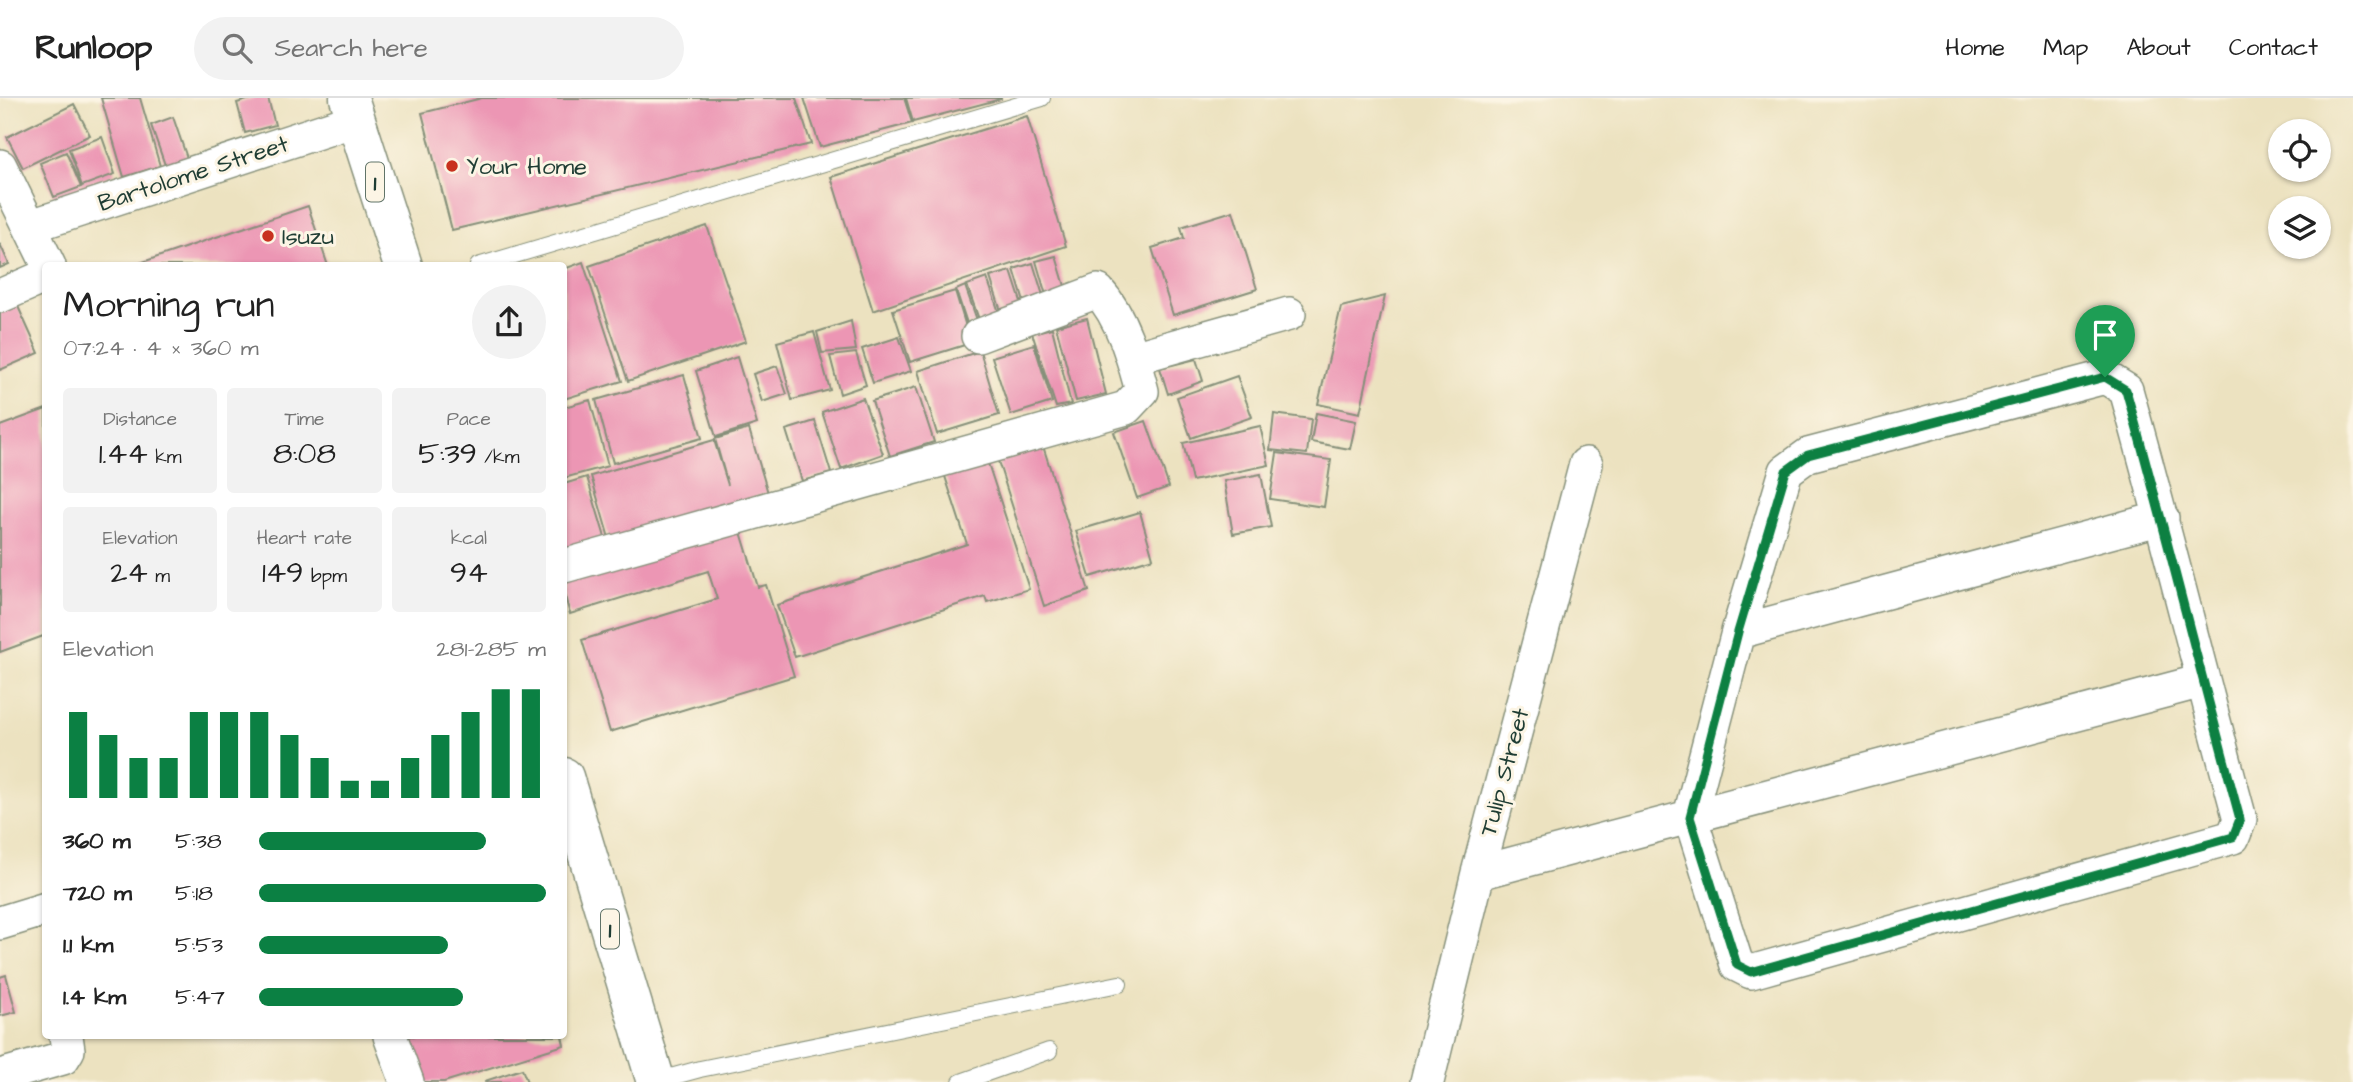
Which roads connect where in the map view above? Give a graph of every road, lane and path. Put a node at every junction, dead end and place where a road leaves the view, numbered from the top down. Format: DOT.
graph roads {
  1 [pos="1042,98"];
  2 [pos="352,109"];
  3 [pos="0,166"];
  4 [pos="31,226"];
  5 [pos="47,262"];
  6 [pos="402,262"];
  7 [pos="491,262"];
  8 [pos="42,278"];
  9 [pos="0,296"];
  10 [pos="1289,314"];
  11 [pos="978,336"];
  12 [pos="1133,358"];
  13 [pos="1586,464"];
  14 [pos="2162,518"];
  15 [pos="567,565"];
  16 [pos="1738,632"];
  17 [pos="2202,681"];
  18 [pos="567,787"];
  19 [pos="1690,817"];
  20 [pos="1478,873"];
  21 [pos="42,910"];
  22 [pos="0,923"];
  23 [pos="1119,984"];
  24 [pos="66,1039"];
  25 [pos="391,1039"];
  26 [pos="1049,1051"];
  27 [pos="0,1076"];
  28 [pos="656,1081"];
  29 [pos="407,1082"];
  30 [pos="961,1082"];
  31 [pos="1427,1082"];
  1 -- 7 [label="lane"];
  2 -- 4 [label="street, Bartolome Street"];
  2 -- 6 [label="highway, 1"];
  3 -- 4 [label="street"];
  4 -- 5 [label="street"];
  8 -- 9 [label="street"];
  10 -- 12 [label="street"];
  11 -- 12 [label="street"];
  12 -- 15 [label="street"];
  13 -- 20 [label="street, Tulip Street"];
  14 -- 16 [label="street"];
  14 -- 16 [label="street"];
  14 -- 17 [label="street"];
  16 -- 19 [label="street"];
  17 -- 19 [label="street"];
  17 -- 19 [label="street"];
  18 -- 28 [label="highway, 1"];
  19 -- 20 [label="street"];
  20 -- 31 [label="street, Tulip Street"];
  21 -- 22 [label="street"];
  23 -- 28 [label="lane"];
  24 -- 27 [label="street"];
  25 -- 29 [label="street"];
  26 -- 30 [label="lane"];
}
